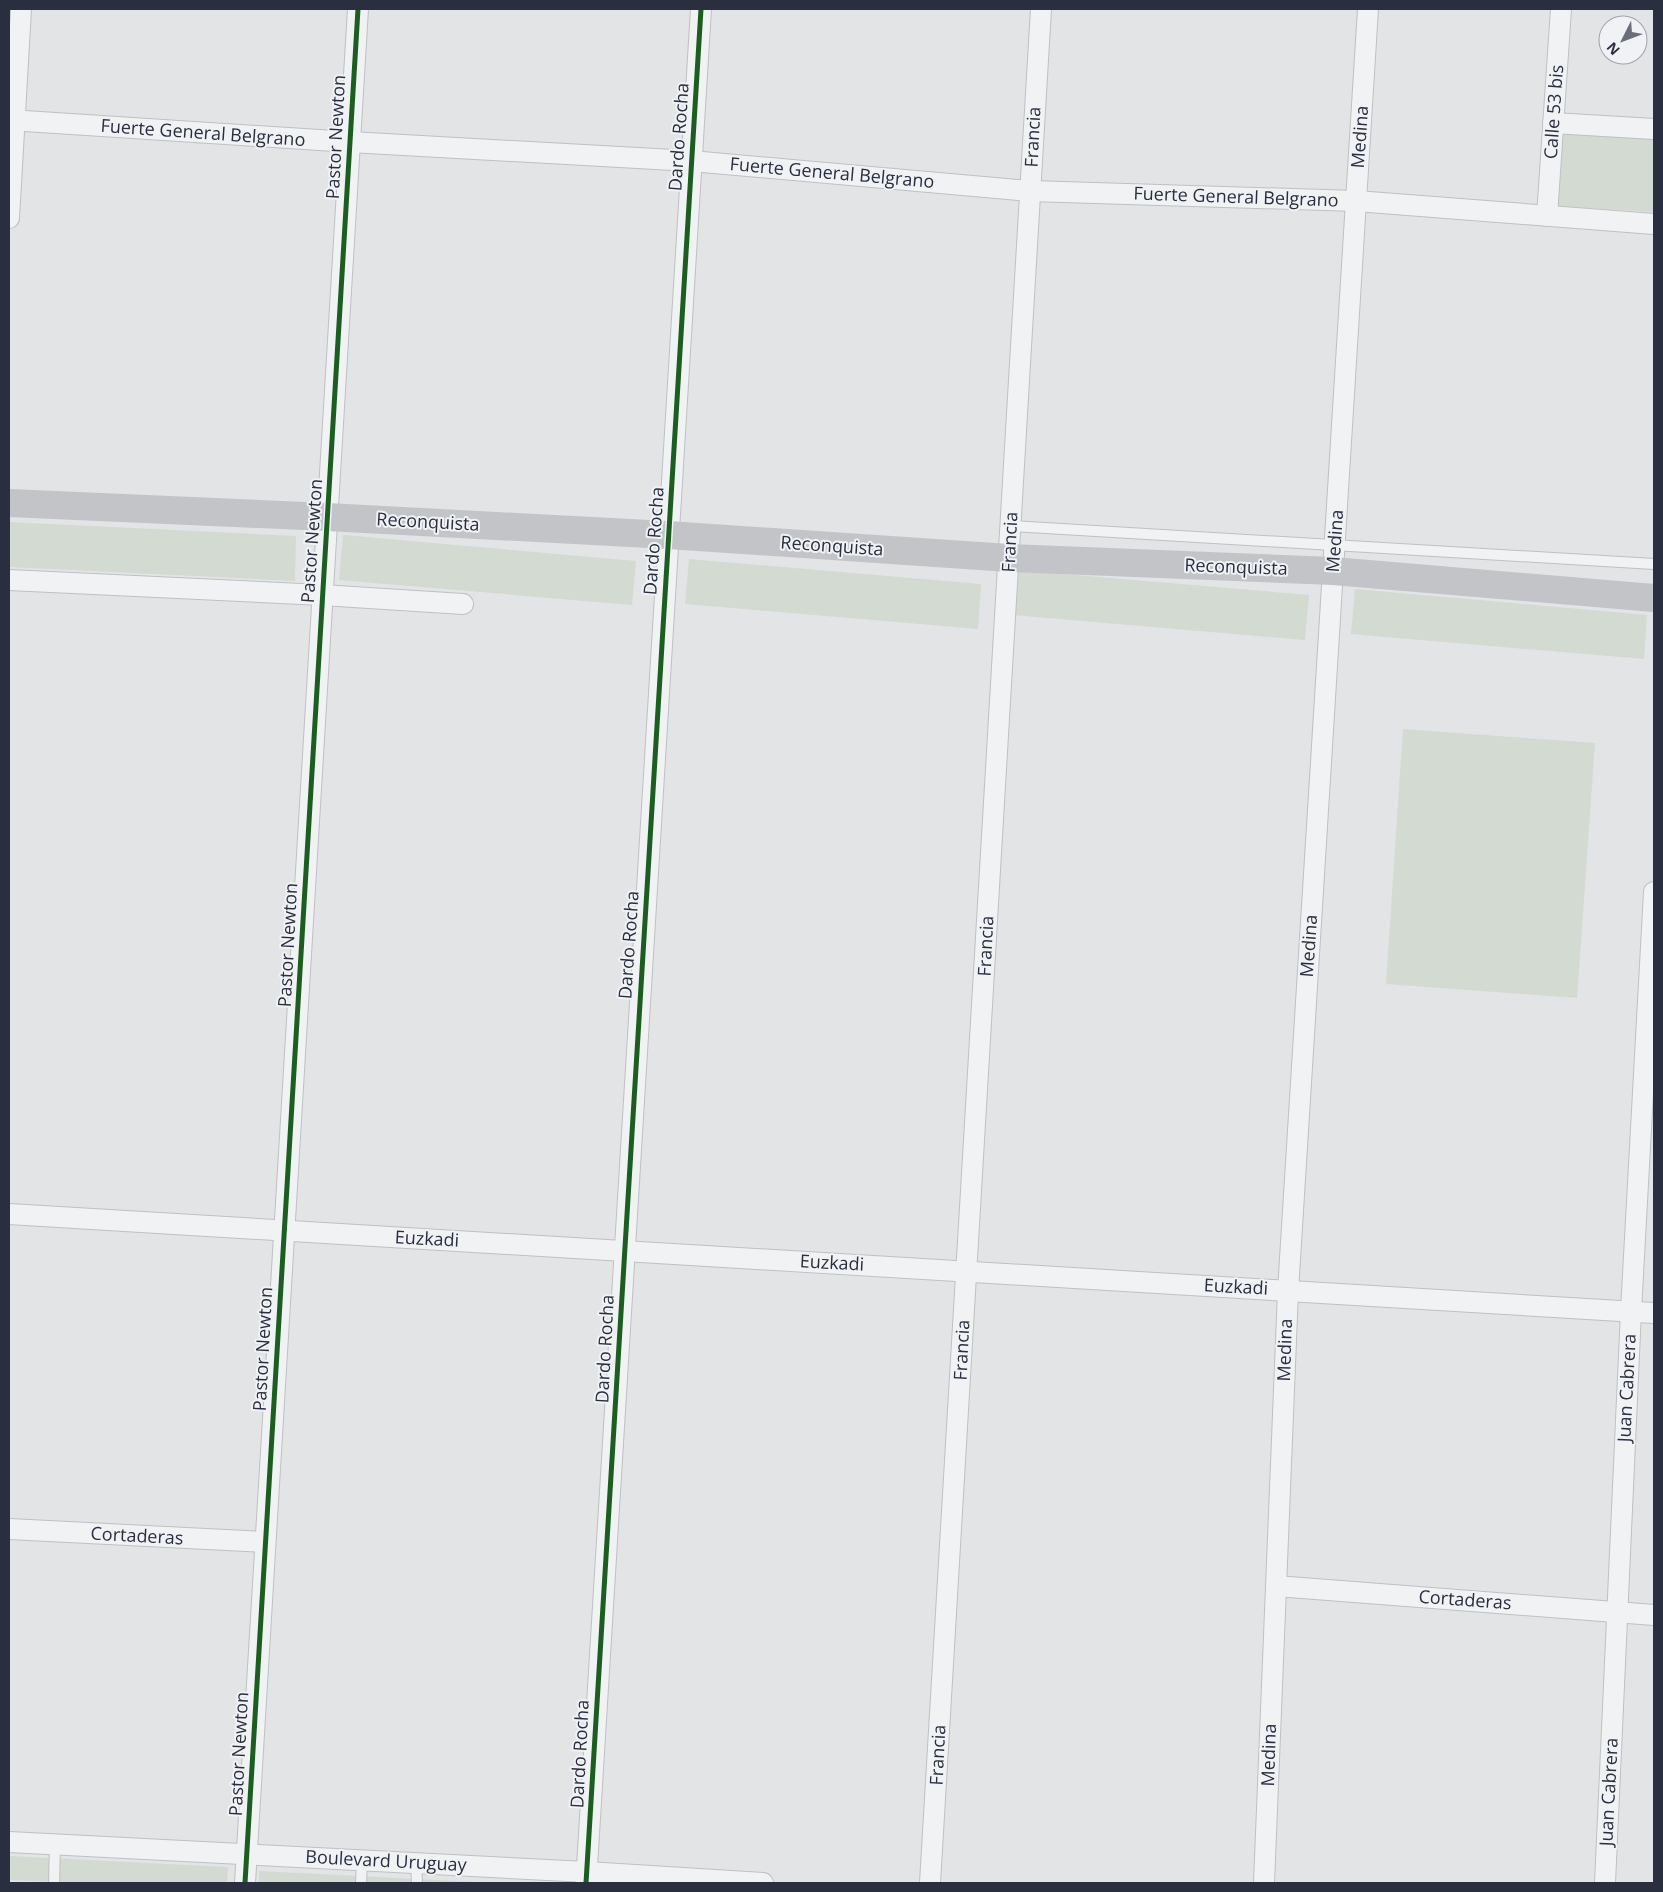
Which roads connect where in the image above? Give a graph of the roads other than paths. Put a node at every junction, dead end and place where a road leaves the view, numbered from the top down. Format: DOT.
graph roads {
  1 [pos="21,9"];
  2 [pos="358,9"];
  3 [pos="700,9"];
  4 [pos="1041,9"];
  5 [pos="1368,9"];
  6 [pos="1561,9"];
  7 [pos="12,120"];
  8 [pos="1553,123"];
  9 [pos="1654,129"];
  10 [pos="350,142"];
  11 [pos="691,161"];
  12 [pos="1030,191"];
  13 [pos="1356,201"];
  14 [pos="1547,216"];
  15 [pos="9,218"];
  16 [pos="1654,224"];
  17 [pos="9,503"];
  18 [pos="327,517"];
  19 [pos="1010,526"];
  20 [pos="668,535"];
  21 [pos="1009,558"];
  22 [pos="1334,558"];
  23 [pos="1654,564"];
  24 [pos="9,580"];
  25 [pos="322,595"];
  26 [pos="1654,598"];
  27 [pos="463,604"];
  28 [pos="1654,892"];
  29 [pos="1652,980"];
  30 [pos="9,1214"];
  31 [pos="284,1230"];
  32 [pos="624,1251"];
  33 [pos="967,1271"];
  34 [pos="1288,1291"];
  35 [pos="1630,1311"];
  36 [pos="1654,1313"];
  37 [pos="9,1530"];
  38 [pos="265,1542"];
  39 [pos="1276,1586"];
  40 [pos="1617,1612"];
  41 [pos="1654,1615"];
  42 [pos="9,1842"];
  43 [pos="55,1844"];
  44 [pos="246,1854"];
  45 [pos="362,1860"];
  46 [pos="416,1863"];
  47 [pos="586,1878"];
  48 [pos="54,1883"];
  49 [pos="245,1883"];
  50 [pos="361,1883"];
  51 [pos="417,1883"];
  52 [pos="763,1883"];
  53 [pos="930,1883"];
  54 [pos="1264,1883"];
  55 [pos="1605,1883"];
  1 -- 7 [label="street"];
  2 -- 10 [label="street, Pastor Newton"];
  3 -- 11 [label="street, Dardo Rocha"];
  4 -- 12 [label="street, Francia"];
  5 -- 13 [label="street, Medina"];
  6 -- 8 [label="street, Calle 53 bis"];
  7 -- 10 [label="street, Fuerte General Belgrano"];
  7 -- 15 [label="street"];
  8 -- 9 [label="street"];
  8 -- 14 [label="street, Calle 53 bis"];
  10 -- 11 [label="street, Fuerte General Belgrano"];
  10 -- 18 [label="street, Pastor Newton"];
  11 -- 12 [label="street, Fuerte General Belgrano"];
  11 -- 20 [label="street, Dardo Rocha"];
  12 -- 13 [label="street, Fuerte General Belgrano"];
  12 -- 19 [label="street, Francia"];
  13 -- 14 [label="street, Fuerte General Belgrano"];
  13 -- 22 [label="street, Medina"];
  14 -- 16 [label="street, Fuerte General Belgrano"];
  17 -- 18 [label="street, Reconquista"];
  18 -- 20 [label="street, Reconquista"];
  18 -- 25 [label="street, Pastor Newton"];
  19 -- 21 [label="street, Francia"];
  19 -- 22 [label="lane"];
  20 -- 21 [label="street, Reconquista"];
  20 -- 32 [label="street, Dardo Rocha"];
  21 -- 22 [label="street, Reconquista"];
  21 -- 33 [label="street, Francia"];
  22 -- 23 [label="lane"];
  22 -- 26 [label="street, Reconquista"];
  22 -- 34 [label="street, Medina"];
  24 -- 25 [label="street"];
  25 -- 27 [label="street"];
  25 -- 31 [label="street, Pastor Newton"];
  28 -- 29 [label="street, Juan Cabrera"];
  29 -- 35 [label="street, Juan Cabrera"];
  30 -- 31 [label="street, Euzkadi"];
  31 -- 32 [label="street, Euzkadi"];
  31 -- 38 [label="street, Pastor Newton"];
  32 -- 33 [label="street, Euzkadi"];
  32 -- 47 [label="street, Dardo Rocha"];
  33 -- 34 [label="street, Euzkadi"];
  33 -- 53 [label="street, Francia"];
  34 -- 35 [label="street, Euzkadi"];
  34 -- 39 [label="street, Medina"];
  35 -- 36 [label="street, Euzkadi"];
  35 -- 40 [label="street, Juan Cabrera"];
  37 -- 38 [label="street, Cortaderas"];
  38 -- 44 [label="street, Pastor Newton"];
  39 -- 40 [label="street, Cortaderas"];
  39 -- 54 [label="street, Medina"];
  40 -- 41 [label="street, Cortaderas"];
  40 -- 55 [label="street, Juan Cabrera"];
  42 -- 43 [label="street, Boulevard Uruguay"];
  43 -- 44 [label="street, Boulevard Uruguay"];
  43 -- 48 [label="lane"];
  44 -- 45 [label="street, Boulevard Uruguay"];
  44 -- 49 [label="street, Pastor Newton"];
  45 -- 46 [label="street, Boulevard Uruguay"];
  45 -- 50 [label="lane"];
  46 -- 47 [label="street, Boulevard Uruguay"];
  46 -- 51 [label="lane"];
  47 -- 52 [label="street, Boulevard Uruguay"];
}
